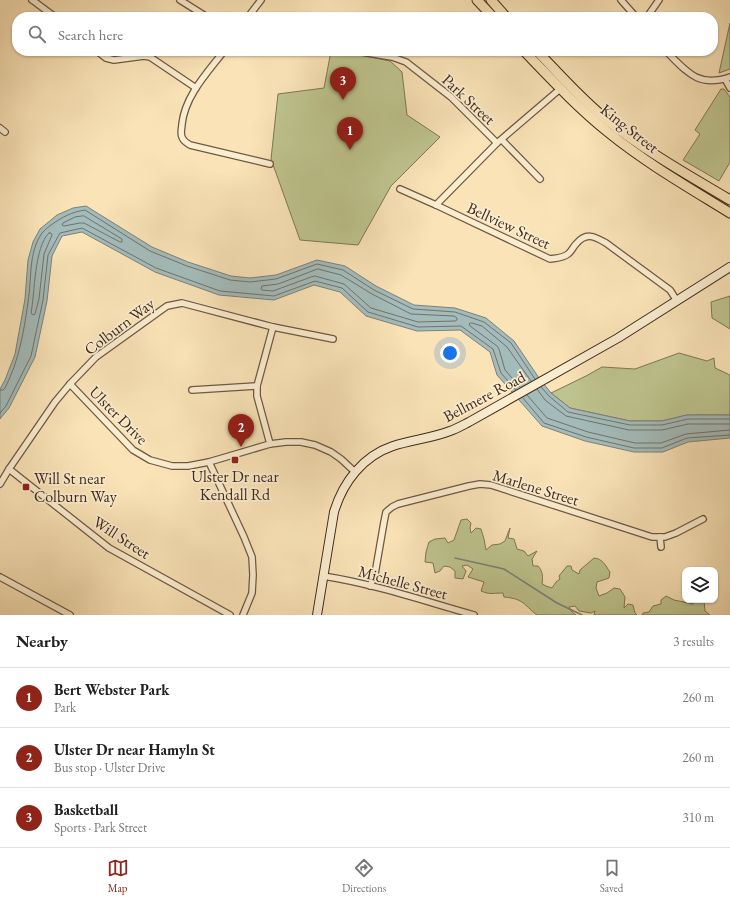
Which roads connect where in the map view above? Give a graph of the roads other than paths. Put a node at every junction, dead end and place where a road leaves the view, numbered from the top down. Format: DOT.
graph roads {
  1 [pos="32,0"];
  2 [pos="180,0"];
  3 [pos="260,0"];
  4 [pos="477,0"];
  5 [pos="491,0"];
  6 [pos="621,0"];
  7 [pos="659,0"];
  8 [pos="48,12"];
  9 [pos="199,12"];
  10 [pos="252,12"];
  11 [pos="488,12"];
  12 [pos="502,12"];
  13 [pos="632,12"];
  14 [pos="651,12"];
  15 [pos="103,56"];
  16 [pos="144,56"];
  17 [pos="144,56"];
  18 [pos="220,56"];
  19 [pos="386,56"];
  20 [pos="529,56"];
  21 [pos="542,56"];
  22 [pos="671,56"];
  23 [pos="728,78"];
  24 [pos="196,88"];
  25 [pos="730,88"];
  26 [pos="560,89"];
  27 [pos="500,142"];
  28 [pos="270,164"];
  29 [pos="540,179"];
  30 [pos="400,189"];
  31 [pos="730,200"];
  32 [pos="436,205"];
  33 [pos="730,213"];
  34 [pos="730,267"];
  35 [pos="677,301"];
  36 [pos="272,327"];
  37 [pos="333,339"];
  38 [pos="70,384"];
  39 [pos="257,386"];
  40 [pos="192,390"];
  41 [pos="270,444"];
  42 [pos="209,462"];
  43 [pos="8,469"];
  44 [pos="355,472"];
  45 [pos="0,484"];
  46 [pos="703,519"];
  47 [pos="660,537"];
  48 [pos="661,547"];
  49 [pos="0,576"];
  50 [pos="324,576"];
  51 [pos="370,586"];
  52 [pos="70,615"];
  53 [pos="230,615"];
  54 [pos="242,615"];
  55 [pos="317,615"];
  56 [pos="474,615"];
  1 -- 8 [label="street"];
  2 -- 9 [label="street"];
  3 -- 10 [label="street"];
  4 -- 11 [label="main road"];
  5 -- 12 [label="main road"];
  6 -- 13 [label="street"];
  7 -- 14 [label="street"];
  15 -- 16 [label="street"];
  17 -- 24 [label="street"];
  18 -- 24 [label="street"];
  19 -- 27 [label="street, Park Street"];
  20 -- 26 [label="main road, King Street"];
  21 -- 31 [label="main road, King Street"];
  22 -- 23 [label="street"];
  23 -- 25 [label="street"];
  24 -- 28 [label="street"];
  26 -- 27 [label="street"];
  26 -- 33 [label="main road, King Street"];
  27 -- 29 [label="street, Park Street"];
  27 -- 32 [label="street"];
  30 -- 32 [label="street, Bellview Street"];
  32 -- 35 [label="street, Bellview Street"];
  34 -- 35 [label="main road, Bellmere Road"];
  35 -- 44 [label="main road, Bellmere Road"];
  36 -- 37 [label="street, Colburn Way"];
  36 -- 38 [label="street, Colburn Way"];
  36 -- 39 [label="street"];
  38 -- 42 [label="street, Ulster Drive"];
  38 -- 43 [label="street, Colburn Way"];
  39 -- 40 [label="street"];
  39 -- 41 [label="street"];
  41 -- 42 [label="street, Ulster Drive"];
  41 -- 44 [label="street, Ulster Drive"];
  42 -- 54 [label="street"];
  43 -- 45 [label="street, Colburn Way"];
  43 -- 53 [label="street, Will Street"];
  44 -- 50 [label="main road, Bellmere Road"];
  46 -- 47 [label="street, Marlene Street"];
  47 -- 48 [label="street"];
  47 -- 51 [label="street, Marlene Street"];
  49 -- 52 [label="street"];
  50 -- 51 [label="street, Michelle Street"];
  50 -- 55 [label="main road, Bellmere Road"];
  51 -- 56 [label="street, Michelle Street"];
}
